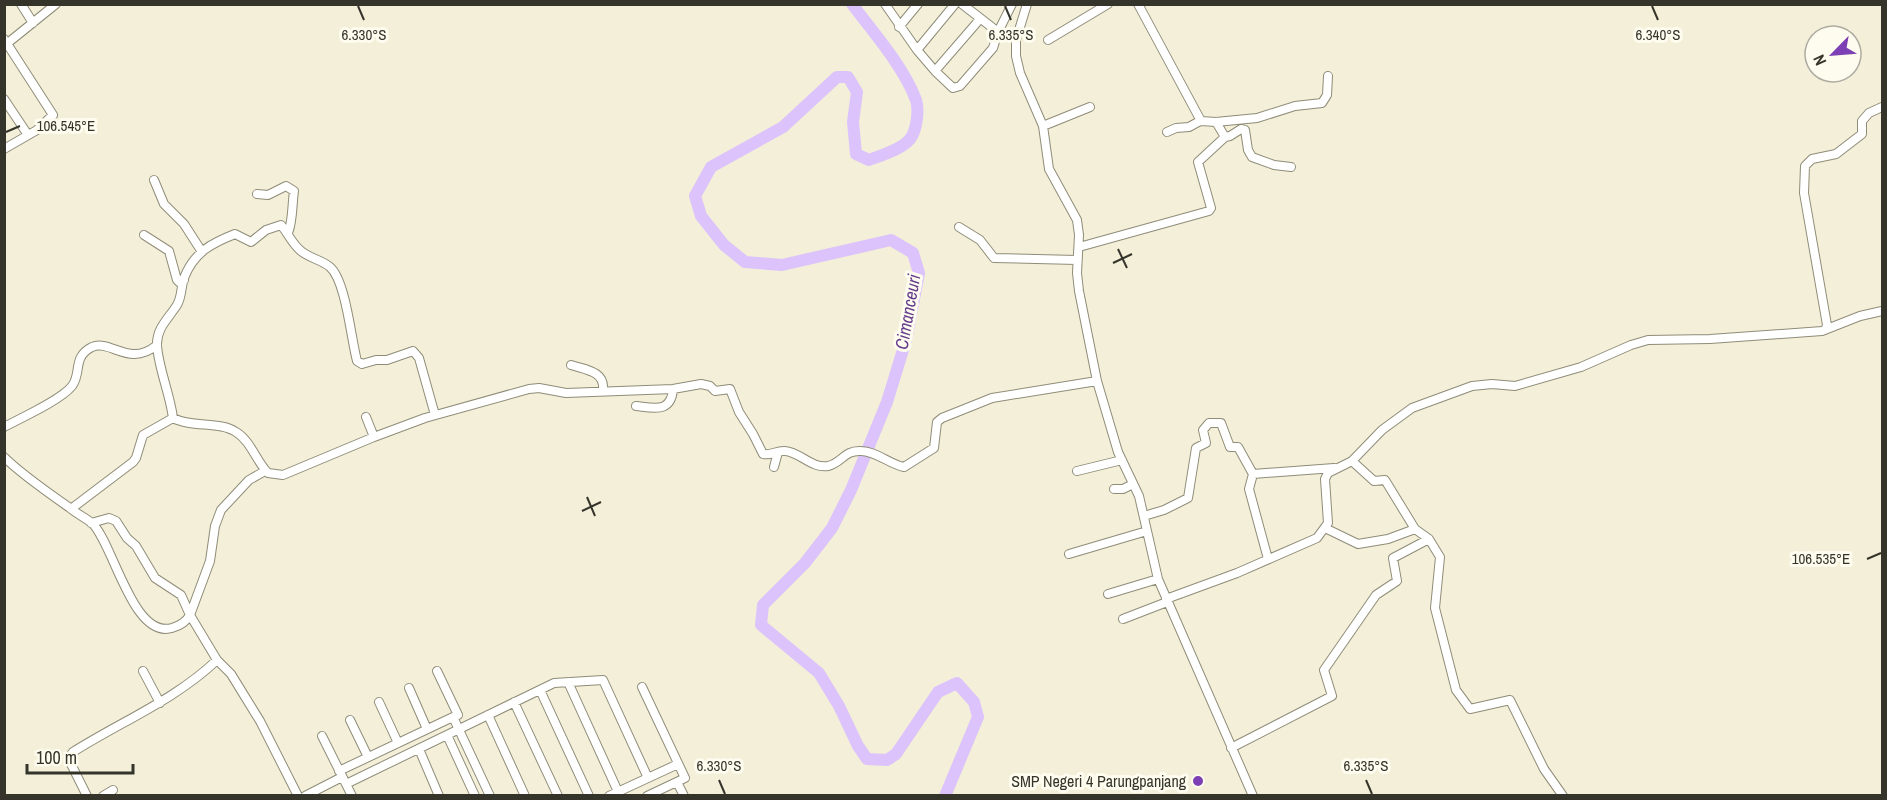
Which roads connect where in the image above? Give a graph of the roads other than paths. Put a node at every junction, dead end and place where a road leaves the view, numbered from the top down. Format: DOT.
graph roads {
  1 [pos="21,4"];
  2 [pos="56,4"];
  3 [pos="885,4"];
  4 [pos="918,4"];
  5 [pos="955,4"];
  6 [pos="962,4"];
  7 [pos="1027,4"];
  8 [pos="1108,4"];
  9 [pos="1138,4"];
  10 [pos="1010,6"];
  11 [pos="981,19"];
  12 [pos="33,23"];
  13 [pos="899,27"];
  14 [pos="998,32"];
  15 [pos="1048,40"];
  16 [pos="6,43"];
  17 [pos="917,50"];
  18 [pos="935,71"];
  19 [pos="1328,76"];
  20 [pos="4,99"];
  21 [pos="1090,107"];
  22 [pos="1882,107"];
  23 [pos="1200,120"];
  24 [pos="1216,122"];
  25 [pos="1043,126"];
  26 [pos="1167,132"];
  27 [pos="28,135"];
  28 [pos="1225,136"];
  29 [pos="4,149"];
  30 [pos="1291,167"];
  31 [pos="154,180"];
  32 [pos="257,194"];
  33 [pos="959,227"];
  34 [pos="288,233"];
  35 [pos="144,235"];
  36 [pos="1078,247"];
  37 [pos="202,252"];
  38 [pos="1077,260"];
  39 [pos="184,280"];
  40 [pos="1882,310"];
  41 [pos="1826,328"];
  42 [pos="157,345"];
  43 [pos="571,365"];
  44 [pos="1097,381"];
  45 [pos="673,389"];
  46 [pos="603,390"];
  47 [pos="636,406"];
  48 [pos="435,415"];
  49 [pos="366,417"];
  50 [pos="173,418"];
  51 [pos="4,427"];
  52 [pos="374,437"];
  53 [pos="778,452"];
  54 [pos="4,457"];
  55 [pos="1122,460"];
  56 [pos="1352,461"];
  57 [pos="774,467"];
  58 [pos="1340,468"];
  59 [pos="265,471"];
  60 [pos="1077,471"];
  61 [pos="1253,474"];
  62 [pos="1133,484"];
  63 [pos="1114,489"];
  64 [pos="71,509"];
  65 [pos="1144,516"];
  66 [pos="91,523"];
  67 [pos="1325,528"];
  68 [pos="1414,529"];
  69 [pos="1147,531"];
  70 [pos="1429,539"];
  71 [pos="1069,554"];
  72 [pos="1268,560"];
  73 [pos="1158,579"];
  74 [pos="1108,594"];
  75 [pos="1167,601"];
  76 [pos="190,615"];
  77 [pos="1123,619"];
  78 [pos="217,660"];
  79 [pos="142,671"];
  80 [pos="437,671"];
  81 [pos="568,682"];
  82 [pos="642,687"];
  83 [pos="409,688"];
  84 [pos="540,690"];
  85 [pos="379,702"];
  86 [pos="514,702"];
  87 [pos="160,703"];
  88 [pos="488,715"];
  89 [pos="453,717"];
  90 [pos="350,720"];
  91 [pos="428,729"];
  92 [pos="458,729"];
  93 [pos="447,735"];
  94 [pos="322,736"];
  95 [pos="398,743"];
  96 [pos="1231,748"];
  97 [pos="418,749"];
  98 [pos="368,757"];
  99 [pos="678,764"];
  100 [pos="342,777"];
  101 [pos="648,778"];
  102 [pos="677,782"];
  103 [pos="113,790"];
  104 [pos="619,793"];
  105 [pos="87,795"];
  106 [pos="103,795"];
  107 [pos="298,795"];
  108 [pos="305,795"];
  109 [pos="352,795"];
  110 [pos="439,795"];
  111 [pos="474,795"];
  112 [pos="490,795"];
  113 [pos="525,795"];
  114 [pos="558,795"];
  115 [pos="589,795"];
  116 [pos="609,795"];
  117 [pos="650,795"];
  118 [pos="684,795"];
  119 [pos="1252,795"];
  120 [pos="1563,795"];
  1 -- 12 [label="street"];
  2 -- 12 [label="street"];
  3 -- 13 [label="street"];
  4 -- 13 [label="street"];
  5 -- 17 [label="street"];
  6 -- 11 [label="street"];
  7 -- 25 [label="street"];
  8 -- 15 [label="street"];
  9 -- 23 [label="street"];
  10 -- 14 [label="street"];
  11 -- 14 [label="street"];
  11 -- 18 [label="street"];
  12 -- 16 [label="street"];
  13 -- 17 [label="street"];
  14 -- 18 [label="street"];
  16 -- 27 [label="street"];
  17 -- 18 [label="street"];
  19 -- 24 [label="street"];
  20 -- 27 [label="street"];
  21 -- 25 [label="street"];
  22 -- 41 [label="street"];
  23 -- 24 [label="street"];
  23 -- 26 [label="street"];
  24 -- 28 [label="street"];
  25 -- 36 [label="street"];
  27 -- 29 [label="street"];
  28 -- 30 [label="street"];
  28 -- 36 [label="street"];
  31 -- 37 [label="street"];
  32 -- 34 [label="street"];
  33 -- 38 [label="street"];
  34 -- 37 [label="street"];
  34 -- 48 [label="street"];
  35 -- 39 [label="street"];
  36 -- 38 [label="street"];
  37 -- 39 [label="street"];
  38 -- 44 [label="street"];
  39 -- 42 [label="street"];
  40 -- 41 [label="street"];
  41 -- 56 [label="street"];
  42 -- 50 [label="street"];
  42 -- 51 [label="street"];
  43 -- 46 [label="street"];
  44 -- 53 [label="street"];
  44 -- 55 [label="street"];
  45 -- 46 [label="street"];
  45 -- 47 [label="street"];
  45 -- 53 [label="street"];
  46 -- 48 [label="street"];
  48 -- 52 [label="street"];
  49 -- 52 [label="street"];
  50 -- 59 [label="street"];
  50 -- 64 [label="street"];
  52 -- 59 [label="street"];
  53 -- 57 [label="street"];
  54 -- 64 [label="street"];
  55 -- 60 [label="street"];
  55 -- 62 [label="street"];
  56 -- 58 [label="street"];
  56 -- 68 [label="street"];
  58 -- 61 [label="street"];
  58 -- 67 [label="street"];
  59 -- 76 [label="street"];
  61 -- 65 [label="street"];
  61 -- 72 [label="street"];
  62 -- 63 [label="street"];
  62 -- 65 [label="street"];
  64 -- 66 [label="street"];
  65 -- 69 [label="street"];
  66 -- 76 [label="street"];
  66 -- 76 [label="street"];
  67 -- 68 [label="street"];
  67 -- 72 [label="street"];
  68 -- 70 [label="street"];
  69 -- 71 [label="street"];
  69 -- 73 [label="street"];
  70 -- 96 [label="street"];
  70 -- 120 [label="street"];
  72 -- 75 [label="street"];
  73 -- 74 [label="street"];
  73 -- 75 [label="street"];
  75 -- 77 [label="street"];
  75 -- 96 [label="street"];
  76 -- 78 [label="street"];
  78 -- 87 [label="street"];
  78 -- 107 [label="street"];
  79 -- 87 [label="street"];
  80 -- 89 [label="street"];
  81 -- 84 [label="street"];
  81 -- 101 [label="street"];
  81 -- 104 [label="street"];
  82 -- 99 [label="street"];
  83 -- 91 [label="street"];
  84 -- 86 [label="street"];
  84 -- 115 [label="street"];
  85 -- 95 [label="street"];
  86 -- 88 [label="street"];
  86 -- 114 [label="street"];
  87 -- 105 [label="street"];
  88 -- 92 [label="street"];
  88 -- 113 [label="street"];
  89 -- 91 [label="street"];
  89 -- 92 [label="street"];
  90 -- 98 [label="street"];
  91 -- 95 [label="street"];
  92 -- 93 [label="street"];
  92 -- 112 [label="street"];
  93 -- 97 [label="street"];
  93 -- 111 [label="street"];
  94 -- 100 [label="street"];
  95 -- 98 [label="street"];
  96 -- 119 [label="street"];
  97 -- 100 [label="street"];
  97 -- 110 [label="street"];
  98 -- 100 [label="street"];
  99 -- 101 [label="street"];
  99 -- 102 [label="street"];
  100 -- 108 [label="street"];
  100 -- 109 [label="street"];
  101 -- 104 [label="street"];
  102 -- 117 [label="street"];
  102 -- 118 [label="street"];
  103 -- 106 [label="street"];
  104 -- 116 [label="street"];
}
